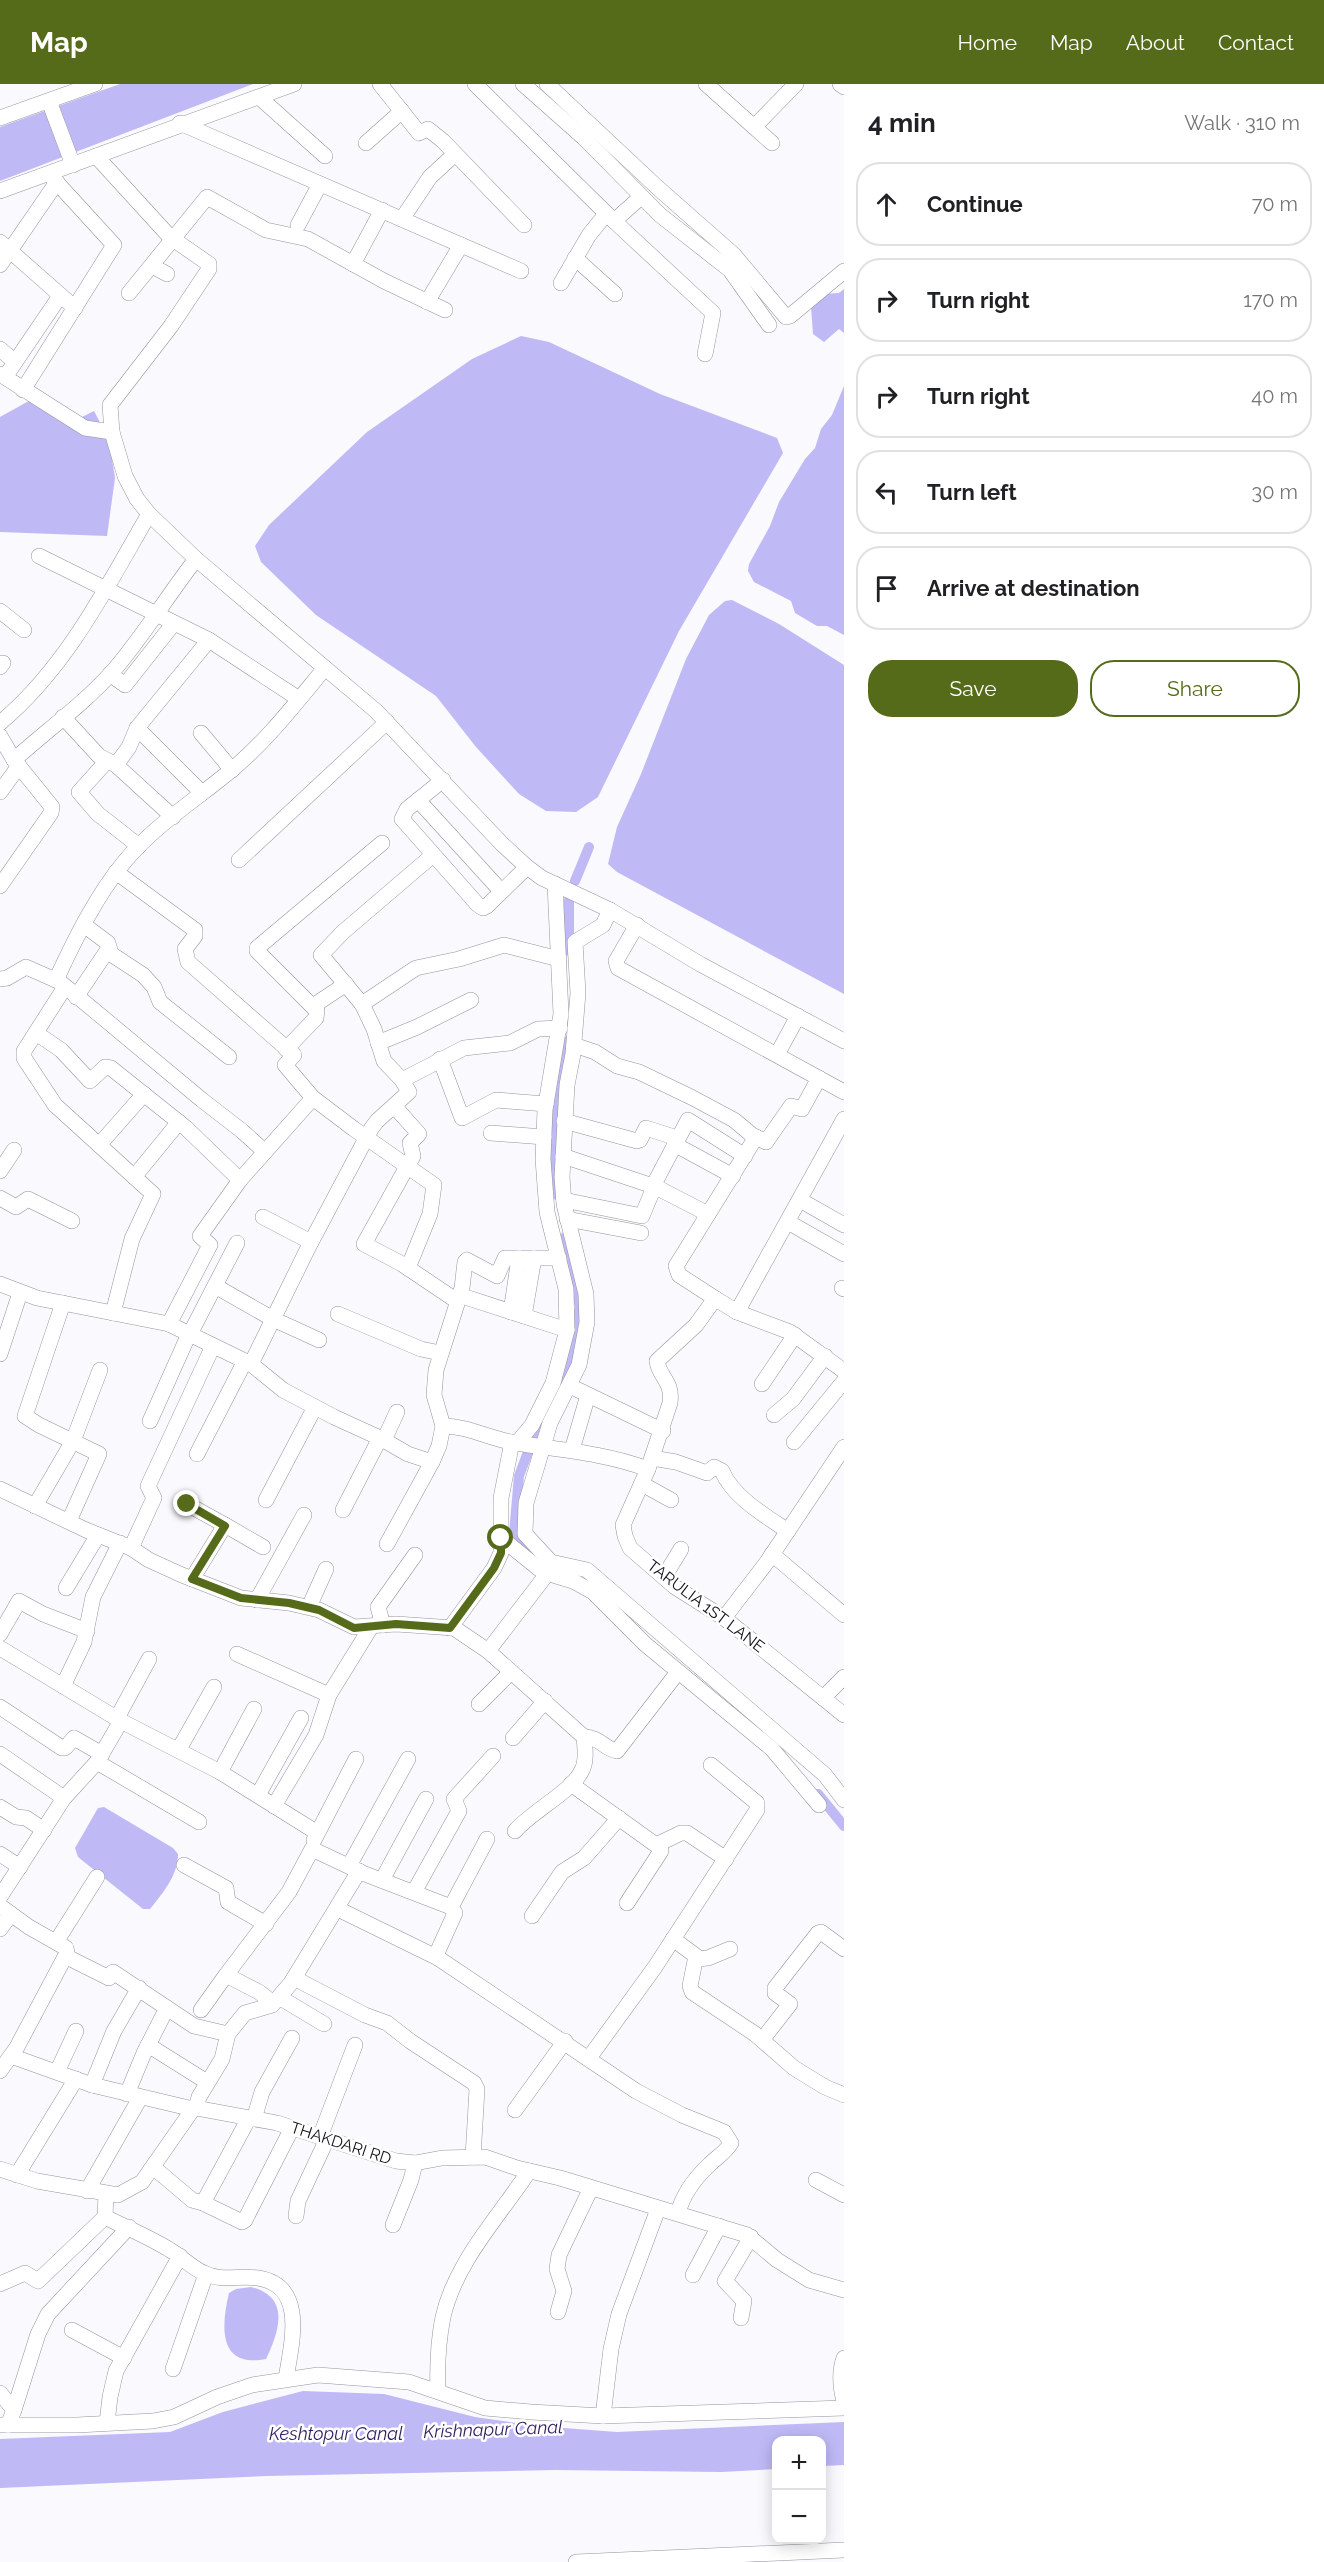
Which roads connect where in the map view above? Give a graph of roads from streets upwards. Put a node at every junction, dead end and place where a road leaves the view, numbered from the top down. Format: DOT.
graph roads {
  1 [pos="95,84"];
  2 [pos="294,84"];
  3 [pos="380,84"];
  4 [pos="476,84"];
  5 [pos="524,84"];
  6 [pos="547,84"];
  7 [pos="706,84"];
  8 [pos="795,84"];
  9 [pos="840,84"];
  10 [pos="844,87"];
  11 [pos="259,97"];
  12 [pos="52,108"];
  13 [pos="402,111"];
  14 [pos="1,117"];
  15 [pos="180,123"];
  16 [pos="754,127"];
  17 [pos="366,142"];
  18 [pos="772,143"];
  19 [pos="455,154"];
  20 [pos="96,156"];
  21 [pos="325,156"];
  22 [pos="71,158"];
  23 [pos="53,178"];
  24 [pos="320,184"];
  25 [pos="0,191"];
  26 [pos="641,197"];
  27 [pos="382,210"];
  28 [pos="610,217"];
  29 [pos="402,219"];
  30 [pos="298,225"];
  31 [pos="524,225"];
  32 [pos="173,240"];
  33 [pos="461,245"];
  34 [pos="5,247"];
  35 [pos="575,258"];
  36 [pos="353,264"];
  37 [pos="0,265"];
  38 [pos="152,266"];
  39 [pos="521,271"];
  40 [pos="844,272"];
  41 [pos="167,274"];
  42 [pos="561,283"];
  43 [pos="129,293"];
  44 [pos="615,294"];
  45 [pos="60,296"];
  46 [pos="428,302"];
  47 [pos="75,309"];
  48 [pos="446,310"];
  49 [pos="769,325"];
  50 [pos="0,349"];
  51 [pos="705,354"];
  52 [pos="15,362"];
  53 [pos="2,375"];
  54 [pos="23,390"];
  55 [pos="112,432"];
  56 [pos="150,514"];
  57 [pos="39,556"];
  58 [pos="196,559"];
  59 [pos="106,588"];
  60 [pos="0,611"];
  61 [pos="156,615"];
  62 [pos="174,623"];
  63 [pos="24,630"];
  64 [pos="208,639"];
  65 [pos="325,668"];
  66 [pos="110,674"];
  67 [pos="299,699"];
  68 [pos="63,717"];
  69 [pos="387,722"];
  70 [pos="0,723"];
  71 [pos="137,728"];
  72 [pos="201,733"];
  73 [pos="0,736"];
  74 [pos="17,763"];
  75 [pos="112,763"];
  76 [pos="232,770"];
  77 [pos="443,780"];
  78 [pos="0,792"];
  79 [pos="202,793"];
  80 [pos="418,800"];
  81 [pos="173,817"];
  82 [pos="382,843"];
  83 [pos="140,846"];
  84 [pos="433,855"];
  85 [pos="239,860"];
  86 [pos="527,867"];
  87 [pos="116,872"];
  88 [pos="555,884"];
  89 [pos="0,886"];
  90 [pos="501,891"];
  91 [pos="610,910"];
  92 [pos="84,925"];
  93 [pos="637,925"];
  94 [pos="109,948"];
  95 [pos="559,959"];
  96 [pos="0,979"];
  97 [pos="346,984"];
  98 [pos="66,988"];
  99 [pos="471,1000"];
  100 [pos="362,1004"];
  101 [pos="313,1006"];
  102 [pos="798,1016"];
  103 [pos="560,1029"];
  104 [pos="36,1033"];
  105 [pos="844,1041"];
  106 [pos="378,1043"];
  107 [pos="574,1045"];
  108 [pos="286,1049"];
  109 [pos="779,1051"];
  110 [pos="229,1057"];
  111 [pos="440,1059"];
  112 [pos="819,1078"];
  113 [pos="402,1080"];
  114 [pos="844,1092"];
  115 [pos="144,1094"];
  116 [pos="313,1098"];
  117 [pos="546,1104"];
  118 [pos="394,1106"];
  119 [pos="844,1119"];
  120 [pos="564,1120"];
  121 [pos="179,1122"];
  122 [pos="491,1133"];
  123 [pos="544,1137"];
  124 [pos="756,1137"];
  125 [pos="367,1138"];
  126 [pos="675,1141"];
  127 [pos="99,1145"];
  128 [pos="14,1150"];
  129 [pos="264,1151"];
  130 [pos="563,1156"];
  131 [pos="745,1156"];
  132 [pos="407,1167"];
  133 [pos="0,1171"];
  134 [pos="733,1176"];
  135 [pos="134,1177"];
  136 [pos="240,1180"];
  137 [pos="655,1186"];
  138 [pos="0,1198"];
  139 [pos="564,1200"];
  140 [pos="800,1200"];
  141 [pos="708,1214"];
  142 [pos="263,1217"];
  143 [pos="567,1219"];
  144 [pos="72,1221"];
  145 [pos="788,1222"];
  146 [pos="844,1225"];
  147 [pos="640,1233"];
  148 [pos="311,1242"];
  149 [pos="237,1243"];
  150 [pos="844,1254"];
  151 [pos="526,1258"];
  152 [pos="559,1258"];
  153 [pos="408,1268"];
  154 [pos="0,1284"];
  155 [pos="215,1286"];
  156 [pos="20,1293"];
  157 [pos="458,1298"];
  158 [pos="716,1299"];
  159 [pos="63,1303"];
  160 [pos="737,1312"];
  161 [pos="113,1313"];
  162 [pos="275,1314"];
  163 [pos="338,1314"];
  164 [pos="518,1314"];
  165 [pos="169,1324"];
  166 [pos="567,1330"];
  167 [pos="190,1334"];
  168 [pos="795,1335"];
  169 [pos="321,1336"];
  170 [pos="213,1346"];
  171 [pos="440,1353"];
  172 [pos="0,1354"];
  173 [pos="825,1356"];
  174 [pos="248,1363"];
  175 [pos="100,1370"];
  176 [pos="844,1371"];
  177 [pos="844,1381"];
  178 [pos="762,1384"];
  179 [pos="570,1386"];
  180 [pos="588,1395"];
  181 [pos="315,1407"];
  182 [pos="397,1412"];
  183 [pos="774,1415"];
  184 [pos="150,1421"];
  185 [pos="443,1426"];
  186 [pos="663,1431"];
  187 [pos="382,1439"];
  188 [pos="73,1441"];
  189 [pos="794,1442"];
  190 [pos="516,1443"];
  191 [pos="540,1445"];
  192 [pos="844,1447"];
  193 [pos="572,1450"];
  194 [pos="197,1454"];
  195 [pos="432,1462"];
  196 [pos="650,1463"];
  197 [pos="642,1484"];
  198 [pos="0,1489"];
  199 [pos="266,1500"];
  200 [pos="671,1500"];
  201 [pos="187,1504"];
  202 [pos="35,1506"];
  203 [pos="343,1510"];
  204 [pos="304,1515"];
  205 [pos="69,1521"];
  206 [pos="225,1526"];
  207 [pos="788,1531"];
  208 [pos="98,1535"];
  209 [pos="501,1538"];
  210 [pos="387,1544"];
  211 [pos="126,1546"];
  212 [pos="263,1547"];
  213 [pos="681,1549"];
  214 [pos="772,1554"];
  215 [pos="415,1555"];
  216 [pos="326,1569"];
  217 [pos="547,1574"];
  218 [pos="664,1577"];
  219 [pos="192,1579"];
  220 [pos="66,1588"];
  221 [pos="257,1600"];
  222 [pos="309,1607"];
  223 [pos="844,1615"];
  224 [pos="724,1618"];
  225 [pos="377,1626"];
  226 [pos="450,1628"];
  227 [pos="87,1631"];
  228 [pos="0,1634"];
  229 [pos="0,1648"];
  230 [pos="488,1652"];
  231 [pos="237,1654"];
  232 [pos="149,1659"];
  233 [pos="511,1672"];
  234 [pos="678,1672"];
  235 [pos="844,1677"];
  236 [pos="63,1686"];
  237 [pos="214,1687"];
  238 [pos="329,1695"];
  239 [pos="823,1698"];
  240 [pos="545,1701"];
  241 [pos="478,1704"];
  242 [pos="0,1707"];
  243 [pos="254,1709"];
  244 [pos="844,1715"];
  245 [pos="301,1718"];
  246 [pos="119,1720"];
  247 [pos="584,1737"];
  248 [pos="513,1738"];
  249 [pos="179,1749"];
  250 [pos="0,1754"];
  251 [pos="493,1756"];
  252 [pos="99,1758"];
  253 [pos="356,1759"];
  254 [pos="408,1759"];
  255 [pos="711,1765"];
  256 [pos="220,1772"];
  257 [pos="571,1784"];
  258 [pos="258,1795"];
  259 [pos="64,1798"];
  260 [pos="426,1799"];
  261 [pos="844,1800"];
  262 [pos="819,1805"];
  263 [pos="274,1806"];
  264 [pos="0,1807"];
  265 [pos="619,1818"];
  266 [pos="199,1822"];
  267 [pos="44,1830"];
  268 [pos="316,1832"];
  269 [pos="515,1832"];
  270 [pos="487,1839"];
  271 [pos="659,1844"];
  272 [pos="312,1849"];
  273 [pos="0,1854"];
  274 [pos="726,1859"];
  275 [pos="184,1865"];
  276 [pos="20,1867"];
  277 [pos="354,1869"];
  278 [pos="97,1877"];
  279 [pos="382,1880"];
  280 [pos="414,1892"];
  281 [pos="0,1897"];
  282 [pos="627,1903"];
  283 [pos="451,1906"];
  284 [pos="338,1909"];
  285 [pos="6,1910"];
  286 [pos="532,1916"];
  287 [pos="266,1924"];
  288 [pos="0,1929"];
  289 [pos="673,1939"];
  290 [pos="56,1942"];
  291 [pos="730,1949"];
  292 [pos="844,1949"];
  293 [pos="67,1957"];
  294 [pos="438,1958"];
  295 [pos="697,1959"];
  296 [pos="226,1975"];
  297 [pos="294,1978"];
  298 [pos="139,1988"];
  299 [pos="276,2000"];
  300 [pos="167,2007"];
  301 [pos="201,2010"];
  302 [pos="324,2024"];
  303 [pos="76,2031"];
  304 [pos="228,2034"];
  305 [pos="292,2038"];
  306 [pos="762,2040"];
  307 [pos="565,2041"];
  308 [pos="148,2044"];
  309 [pos="355,2045"];
  310 [pos="11,2056"];
  311 [pos="589,2058"];
  312 [pos="0,2071"];
  313 [pos="57,2072"];
  314 [pos="76,2079"];
  315 [pos="207,2082"];
  316 [pos="92,2085"];
  317 [pos="844,2095"];
  318 [pos="134,2096"];
  319 [pos="195,2109"];
  320 [pos="515,2110"];
  321 [pos="252,2118"];
  322 [pos="292,2128"];
  323 [pos="324,2138"];
  324 [pos="473,2157"];
  325 [pos="415,2163"];
  326 [pos="153,2168"];
  327 [pos="0,2169"];
  328 [pos="529,2171"];
  329 [pos="17,2175"];
  330 [pos="816,2180"];
  331 [pos="591,2188"];
  332 [pos="87,2191"];
  333 [pos="106,2194"];
  334 [pos="844,2195"];
  335 [pos="203,2203"];
  336 [pos="658,2209"];
  337 [pos="678,2213"];
  338 [pos="296,2216"];
  339 [pos="105,2217"];
  340 [pos="393,2224"];
  341 [pos="719,2226"];
  342 [pos="129,2227"];
  343 [pos="751,2237"];
  344 [pos="180,2256"];
  345 [pos="206,2274"];
  346 [pos="693,2275"];
  347 [pos="0,2284"];
  348 [pos="844,2290"];
  349 [pos="558,2312"];
  350 [pos="741,2318"];
  351 [pos="72,2330"];
  352 [pos="124,2358"];
  353 [pos="844,2358"];
  354 [pos="173,2369"];
  355 [pos="286,2379"];
  356 [pos="438,2391"];
  357 [pos="0,2393"];
  358 [pos="844,2401"];
  359 [pos="844,2408"];
  360 [pos="14,2410"];
  361 [pos="603,2416"];
  362 [pos="107,2423"];
  363 [pos="4,2425"];
  364 [pos="844,2550"];
  365 [pos="576,2562"];
  1 -- 12 [label="street"];
  2 -- 11 [label="street"];
  3 -- 13 [label="street"];
  4 -- 28 [label="street"];
  5 -- 26 [label="street"];
  6 -- 40 [label="street"];
  7 -- 16 [label="street"];
  8 -- 16 [label="street"];
  9 -- 10 [label="street"];
  11 -- 15 [label="street"];
  11 -- 21 [label="street"];
  12 -- 14 [label="street"];
  12 -- 22 [label="street"];
  13 -- 17 [label="street"];
  13 -- 19 [label="street"];
  15 -- 20 [label="street"];
  15 -- 24 [label="street"];
  16 -- 18 [label="street"];
  19 -- 29 [label="street"];
  19 -- 31 [label="street"];
  20 -- 22 [label="street"];
  20 -- 32 [label="street"];
  22 -- 23 [label="street"];
  23 -- 25 [label="street"];
  23 -- 34 [label="street"];
  23 -- 47 [label="street"];
  24 -- 27 [label="street"];
  24 -- 30 [label="street"];
  26 -- 28 [label="street"];
  26 -- 49 [label="street"];
  27 -- 29 [label="street"];
  27 -- 36 [label="street"];
  28 -- 35 [label="street"];
  28 -- 51 [label="street"];
  29 -- 33 [label="street"];
  32 -- 36 [label="street"];
  32 -- 38 [label="street"];
  32 -- 55 [label="street"];
  33 -- 39 [label="street"];
  33 -- 46 [label="street"];
  34 -- 37 [label="street"];
  34 -- 45 [label="street"];
  35 -- 42 [label="street"];
  35 -- 44 [label="street"];
  36 -- 46 [label="street"];
  38 -- 41 [label="street"];
  38 -- 43 [label="street"];
  45 -- 47 [label="street"];
  45 -- 52 [label="street"];
  46 -- 48 [label="street"];
  47 -- 54 [label="street"];
  50 -- 52 [label="street"];
  52 -- 53 [label="street"];
  53 -- 54 [label="street"];
  54 -- 55 [label="street"];
  55 -- 56 [label="street"];
  56 -- 58 [label="street"];
  56 -- 59 [label="street"];
  57 -- 59 [label="street"];
  58 -- 61 [label="street"];
  58 -- 65 [label="street"];
  59 -- 61 [label="street"];
  59 -- 70 [label="street"];
  60 -- 63 [label="street"];
  61 -- 62 [label="street"];
  61 -- 66 [label="street"];
  62 -- 64 [label="street"];
  62 -- 66 [label="street"];
  64 -- 67 [label="street"];
  64 -- 71 [label="street"];
  65 -- 67 [label="street"];
  65 -- 69 [label="street"];
  66 -- 68 [label="street"];
  67 -- 76 [label="street"];
  68 -- 74 [label="street"];
  68 -- 75 [label="street"];
  69 -- 77 [label="street"];
  69 -- 85 [label="street"];
  71 -- 75 [label="street"];
  71 -- 79 [label="street"];
  72 -- 76 [label="street"];
  73 -- 74 [label="street"];
  74 -- 78 [label="street"];
  74 -- 89 [label="street"];
  75 -- 81 [label="street"];
  75 -- 83 [label="street"];
  76 -- 79 [label="street"];
  77 -- 80 [label="street"];
  77 -- 86 [label="street"];
  79 -- 81 [label="street"];
  80 -- 84 [label="street"];
  80 -- 90 [label="street"];
  81 -- 83 [label="street"];
  82 -- 101 [label="street"];
  83 -- 87 [label="street"];
  84 -- 90 [label="street"];
  84 -- 97 [label="street"];
  86 -- 88 [label="street"];
  86 -- 90 [label="street"];
  87 -- 92 [label="street"];
  87 -- 108 [label="street"];
  88 -- 91 [label="street"];
  88 -- 95 [label="street"];
  91 -- 93 [label="street"];
  91 -- 107 [label="street"];
  92 -- 94 [label="street"];
  92 -- 98 [label="street"];
  93 -- 102 [label="street"];
  93 -- 112 [label="street"];
  94 -- 98 [label="street"];
  94 -- 110 [label="street"];
  95 -- 100 [label="street"];
  95 -- 103 [label="street"];
  96 -- 98 [label="street"];
  97 -- 100 [label="street"];
  97 -- 101 [label="street"];
  98 -- 104 [label="street"];
  98 -- 129 [label="street"];
  99 -- 106 [label="street"];
  100 -- 106 [label="street"];
  101 -- 108 [label="street"];
  102 -- 105 [label="street"];
  102 -- 109 [label="street"];
  103 -- 111 [label="street"];
  103 -- 117 [label="street"];
  104 -- 115 [label="street"];
  104 -- 127 [label="street"];
  106 -- 113 [label="street"];
  107 -- 120 [label="street"];
  107 -- 124 [label="street"];
  108 -- 116 [label="street"];
  111 -- 113 [label="street"];
  111 -- 117 [label="street"];
  112 -- 114 [label="street"];
  112 -- 124 [label="street"];
  113 -- 118 [label="street"];
  115 -- 121 [label="street"];
  115 -- 127 [label="street"];
  116 -- 125 [label="street"];
  116 -- 129 [label="street"];
  117 -- 123 [label="street"];
  118 -- 125 [label="street"];
  118 -- 132 [label="street"];
  119 -- 140 [label="street"];
  120 -- 126 [label="street"];
  120 -- 130 [label="street"];
  121 -- 135 [label="street"];
  121 -- 136 [label="street"];
  122 -- 123 [label="street"];
  123 -- 152 [label="street"];
  124 -- 131 [label="street"];
  125 -- 132 [label="street"];
  125 -- 148 [label="street"];
  126 -- 131 [label="street"];
  126 -- 134 [label="street"];
  126 -- 137 [label="street"];
  127 -- 135 [label="street"];
  128 -- 133 [label="street"];
  129 -- 136 [label="street"];
  130 -- 137 [label="street"];
  130 -- 139 [label="street"];
  131 -- 134 [label="street"];
  132 -- 153 [label="street"];
  132 -- 153 [label="street"];
  134 -- 141 [label="street"];
  135 -- 161 [label="street"];
  136 -- 165 [label="street"];
  137 -- 139 [label="street"];
  137 -- 141 [label="street"];
  138 -- 144 [label="street"];
  139 -- 143 [label="street"];
  140 -- 145 [label="street"];
  140 -- 146 [label="street"];
  141 -- 158 [label="street"];
  142 -- 148 [label="street"];
  143 -- 147 [label="street"];
  143 -- 179 [label="street"];
  145 -- 150 [label="street"];
  145 -- 160 [label="street"];
  148 -- 162 [label="street"];
  149 -- 155 [label="street"];
  151 -- 152 [label="street"];
  151 -- 157 [label="street"];
  151 -- 164 [label="street"];
  152 -- 166 [label="street"];
  153 -- 157 [label="street"];
  154 -- 156 [label="street"];
  155 -- 162 [label="street"];
  155 -- 167 [label="street"];
  156 -- 159 [label="street"];
  156 -- 172 [label="street"];
  157 -- 164 [label="street"];
  157 -- 171 [label="street"];
  158 -- 160 [label="street"];
  158 -- 186 [label="street, TARULIA 1ST LANE"];
  159 -- 161 [label="street"];
  159 -- 188 [label="street"];
  160 -- 168 [label="street"];
  161 -- 165 [label="street"];
  162 -- 169 [label="street"];
  162 -- 174 [label="street"];
  163 -- 171 [label="street"];
  164 -- 166 [label="street"];
  165 -- 167 [label="street"];
  166 -- 190 [label="street"];
  167 -- 170 [label="street"];
  167 -- 184 [label="street"];
  168 -- 173 [label="street"];
  168 -- 178 [label="street"];
  170 -- 174 [label="street"];
  170 -- 211 [label="street"];
  171 -- 185 [label="street"];
  173 -- 176 [label="street"];
  173 -- 183 [label="street"];
  174 -- 181 [label="street"];
  174 -- 194 [label="street"];
  175 -- 188 [label="street"];
  177 -- 189 [label="street"];
  179 -- 180 [label="street"];
  179 -- 191 [label="street"];
  180 -- 186 [label="street"];
  180 -- 193 [label="street"];
  181 -- 187 [label="street"];
  181 -- 199 [label="street"];
  182 -- 187 [label="street"];
  185 -- 190 [label="street"];
  185 -- 195 [label="street"];
  186 -- 196 [label="street, TARULIA 1ST LANE"];
  187 -- 195 [label="street"];
  187 -- 203 [label="street"];
  188 -- 202 [label="street"];
  188 -- 205 [label="street"];
  190 -- 191 [label="street"];
  190 -- 209 [label="street"];
  191 -- 193 [label="street"];
  191 -- 261 [label="street"];
  192 -- 207 [label="street"];
  193 -- 196 [label="street"];
  195 -- 210 [label="street"];
  196 -- 197 [label="street, TARULIA 1ST LANE"];
  196 -- 207 [label="street"];
  197 -- 200 [label="street"];
  197 -- 218 [label="street, TARULIA 1ST LANE"];
  198 -- 202 [label="street"];
  201 -- 206 [label="street"];
  202 -- 205 [label="street"];
  204 -- 221 [label="street"];
  205 -- 208 [label="street"];
  206 -- 212 [label="street"];
  206 -- 219 [label="street"];
  207 -- 214 [label="street"];
  208 -- 211 [label="street"];
  208 -- 220 [label="street"];
  209 -- 217 [label="street"];
  209 -- 226 [label="street"];
  211 -- 219 [label="street"];
  211 -- 227 [label="street"];
  213 -- 218 [label="street"];
  214 -- 223 [label="street"];
  214 -- 224 [label="street"];
  215 -- 225 [label="street"];
  216 -- 222 [label="street"];
  217 -- 230 [label="street"];
  217 -- 234 [label="street"];
  218 -- 224 [label="street, TARULIA 1ST LANE"];
  219 -- 221 [label="street"];
  221 -- 222 [label="street"];
  222 -- 225 [label="street"];
  224 -- 239 [label="street, TARULIA 1ST LANE"];
  225 -- 226 [label="street"];
  225 -- 238 [label="street"];
  226 -- 230 [label="street"];
  227 -- 228 [label="street"];
  227 -- 236 [label="street"];
  229 -- 236 [label="street"];
  230 -- 233 [label="street"];
  231 -- 238 [label="street"];
  232 -- 246 [label="street"];
  233 -- 240 [label="street"];
  233 -- 241 [label="street"];
  234 -- 247 [label="street"];
  234 -- 262 [label="street"];
  235 -- 239 [label="street"];
  236 -- 246 [label="street"];
  237 -- 249 [label="street"];
  238 -- 263 [label="street"];
  239 -- 244 [label="street, TARULIA 1ST LANE"];
  240 -- 247 [label="street"];
  240 -- 248 [label="street"];
  242 -- 252 [label="street"];
  243 -- 256 [label="street"];
  245 -- 258 [label="street"];
  246 -- 249 [label="street"];
  246 -- 252 [label="street"];
  247 -- 257 [label="street"];
  249 -- 256 [label="street"];
  250 -- 259 [label="street"];
  251 -- 280 [label="street"];
  252 -- 259 [label="street"];
  252 -- 266 [label="street"];
  253 -- 268 [label="street"];
  254 -- 277 [label="street"];
  255 -- 274 [label="street"];
  256 -- 258 [label="street"];
  257 -- 265 [label="street"];
  257 -- 269 [label="street"];
  258 -- 263 [label="street"];
  259 -- 267 [label="street"];
  260 -- 279 [label="street"];
  263 -- 268 [label="street"];
  264 -- 267 [label="street"];
  265 -- 271 [label="street"];
  265 -- 286 [label="street"];
  267 -- 276 [label="street"];
  268 -- 272 [label="street"];
  270 -- 283 [label="street"];
  271 -- 274 [label="street"];
  271 -- 282 [label="street"];
  272 -- 277 [label="street"];
  272 -- 287 [label="street"];
  273 -- 276 [label="street"];
  274 -- 289 [label="street"];
  275 -- 287 [label="street"];
  276 -- 281 [label="street"];
  277 -- 279 [label="street"];
  277 -- 284 [label="street"];
  278 -- 290 [label="street"];
  279 -- 280 [label="street"];
  280 -- 283 [label="street"];
  283 -- 294 [label="street"];
  284 -- 294 [label="street"];
  284 -- 297 [label="street"];
  285 -- 288 [label="street"];
  285 -- 290 [label="street"];
  287 -- 296 [label="street"];
  289 -- 295 [label="street"];
  289 -- 311 [label="street"];
  290 -- 293 [label="street"];
  291 -- 295 [label="street"];
  292 -- 306 [label="street"];
  293 -- 298 [label="street"];
  293 -- 310 [label="street"];
  294 -- 307 [label="street"];
  295 -- 306 [label="street"];
  296 -- 299 [label="street"];
  296 -- 301 [label="street"];
  297 -- 299 [label="street"];
  297 -- 324 [label="street"];
  298 -- 300 [label="street"];
  298 -- 316 [label="street"];
  299 -- 302 [label="street"];
  299 -- 304 [label="street"];
  300 -- 304 [label="street"];
  300 -- 308 [label="street"];
  303 -- 313 [label="street"];
  304 -- 315 [label="street"];
  305 -- 321 [label="street"];
  306 -- 317 [label="street"];
  307 -- 311 [label="street"];
  307 -- 320 [label="street"];
  308 -- 315 [label="street"];
  308 -- 318 [label="street"];
  309 -- 323 [label="street"];
  310 -- 312 [label="street"];
  310 -- 313 [label="street, THAKDARI RD"];
  311 -- 337 [label="street"];
  313 -- 314 [label="street, THAKDARI RD"];
  314 -- 316 [label="street, THAKDARI RD"];
  314 -- 329 [label="street"];
  315 -- 319 [label="street"];
  316 -- 318 [label="street, THAKDARI RD"];
  318 -- 319 [label="street, THAKDARI RD"];
  318 -- 332 [label="street"];
  319 -- 321 [label="street, THAKDARI RD"];
  319 -- 326 [label="street"];
  321 -- 322 [label="street, THAKDARI RD"];
  321 -- 335 [label="street"];
  322 -- 323 [label="street, THAKDARI RD"];
  322 -- 335 [label="street"];
  323 -- 325 [label="street, THAKDARI RD"];
  323 -- 338 [label="street"];
  324 -- 325 [label="street, THAKDARI RD"];
  324 -- 328 [label="street, THAKDARI RD"];
  325 -- 340 [label="street"];
  326 -- 333 [label="street"];
  326 -- 335 [label="street"];
  327 -- 329 [label="street"];
  328 -- 331 [label="street, THAKDARI RD"];
  328 -- 356 [label="street"];
  329 -- 332 [label="street"];
  330 -- 334 [label="street"];
  331 -- 336 [label="street, THAKDARI RD"];
  331 -- 349 [label="street"];
  332 -- 333 [label="street"];
  333 -- 339 [label="street"];
  336 -- 337 [label="street, THAKDARI RD"];
  336 -- 361 [label="street"];
  337 -- 341 [label="street, THAKDARI RD"];
  339 -- 342 [label="street"];
  339 -- 347 [label="street"];
  341 -- 343 [label="street, THAKDARI RD"];
  341 -- 346 [label="street"];
  342 -- 344 [label="street"];
  342 -- 360 [label="street"];
  343 -- 348 [label="street, THAKDARI RD"];
  343 -- 350 [label="street"];
  344 -- 345 [label="street"];
  344 -- 352 [label="street"];
  345 -- 354 [label="street"];
  345 -- 355 [label="street"];
  351 -- 352 [label="street"];
  352 -- 362 [label="street"];
  353 -- 358 [label="street"];
  355 -- 356 [label="street"];
  355 -- 362 [label="street"];
  356 -- 361 [label="street"];
  357 -- 360 [label="street"];
  359 -- 361 [label="street"];
  360 -- 363 [label="street"];
  362 -- 363 [label="street"];
  364 -- 365 [label="street"];
}
